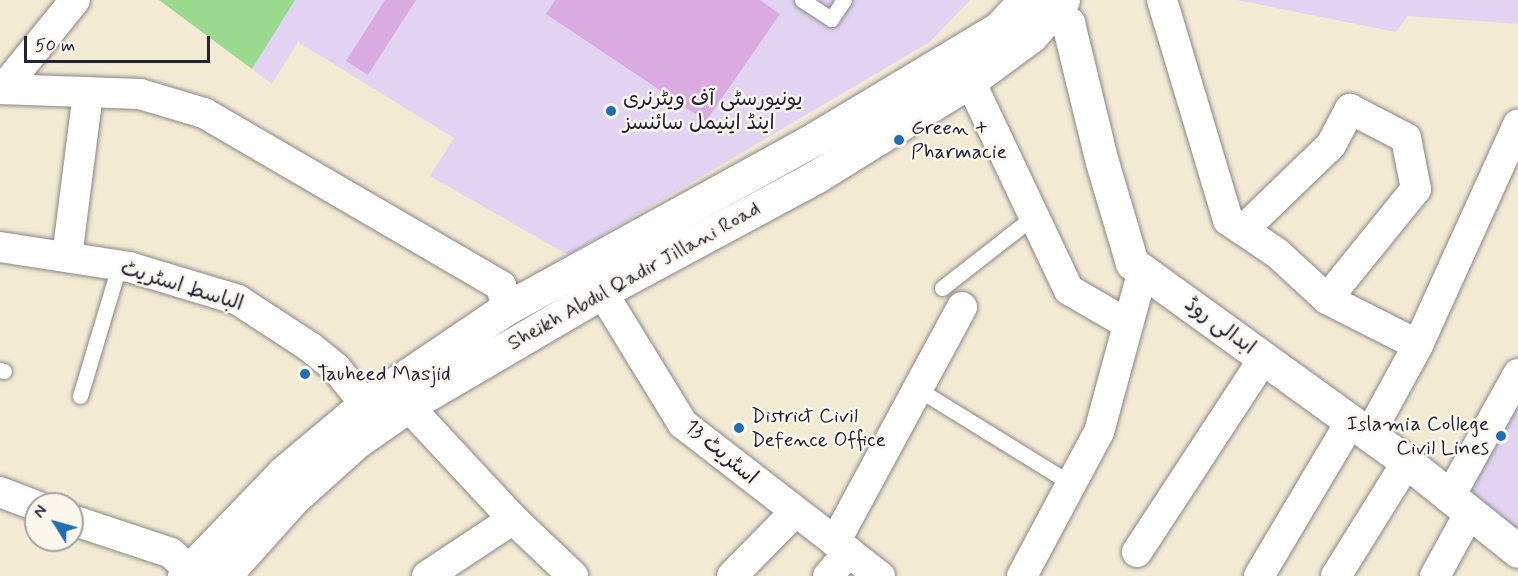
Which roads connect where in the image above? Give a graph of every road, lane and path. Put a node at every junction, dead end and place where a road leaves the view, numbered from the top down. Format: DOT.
graph roads {
  1 [pos="75,0"];
  2 [pos="802,0"];
  3 [pos="844,0"];
  4 [pos="1025,0"];
  5 [pos="1162,0"];
  6 [pos="1058,8"];
  7 [pos="970,81"];
  8 [pos="2,89"];
  9 [pos="88,92"];
  10 [pos="1518,125"];
  11 [pos="1034,216"];
  12 [pos="1243,230"];
  13 [pos="0,246"];
  14 [pos="67,257"];
  15 [pos="119,266"];
  16 [pos="1143,270"];
  17 [pos="602,292"];
  18 [pos="952,297"];
  19 [pos="1327,299"];
  20 [pos="507,308"];
  21 [pos="1128,324"];
  22 [pos="1418,345"];
  23 [pos="1264,358"];
  24 [pos="1518,374"];
  25 [pos="918,389"];
  26 [pos="80,396"];
  27 [pos="365,404"];
  28 [pos="408,406"];
  29 [pos="1360,428"];
  30 [pos="1407,462"];
  31 [pos="1072,484"];
  32 [pos="0,492"];
  33 [pos="24,501"];
  34 [pos="1459,506"];
  35 [pos="795,512"];
  36 [pos="513,519"];
  37 [pos="84,524"];
  38 [pos="842,547"];
  39 [pos="1518,551"];
  40 [pos="1137,552"];
  41 [pos="187,573"];
  42 [pos="224,576"];
  43 [pos="427,576"];
  44 [pos="573,576"];
  45 [pos="732,576"];
  46 [pos="828,576"];
  47 [pos="880,576"];
  48 [pos="1022,576"];
  49 [pos="1259,576"];
  50 [pos="1336,576"];
  51 [pos="1435,576"];
  1 -- 8 [label="street"];
  2 -- 3 [label="lane"];
  4 -- 20 [label="main road, Sheikh Abdul Qadir Jillani Road"];
  5 -- 12 [label="street"];
  6 -- 7 [label="main road, Sheikh Abdul Qadir Jillani Road"];
  6 -- 16 [label="main road, ابدالی روڈ"];
  7 -- 11 [label="street"];
  7 -- 17 [label="main road, Sheikh Abdul Qadir Jillani Road"];
  8 -- 9 [label="street"];
  9 -- 14 [label="street"];
  9 -- 20 [label="street"];
  10 -- 22 [label="street"];
  11 -- 18 [label="lane"];
  11 -- 21 [label="street"];
  12 -- 19 [label="street"];
  12 -- 19 [label="street"];
  13 -- 14 [label="street, الباسط اسٹریٹ"];
  14 -- 15 [label="street, الباسط اسٹریٹ"];
  15 -- 26 [label="lane"];
  15 -- 27 [label="street, الباسط اسٹریٹ"];
  16 -- 21 [label="street"];
  16 -- 23 [label="main road, ابدالی روڈ"];
  17 -- 28 [label="main road, Sheikh Abdul Qadir Jillani Road"];
  17 -- 35 [label="street, اسٹریٹ 13"];
  18 -- 25 [label="street"];
  19 -- 22 [label="street"];
  20 -- 27 [label="main road, Sheikh Abdul Qadir Jillani Road"];
  21 -- 31 [label="street"];
  22 -- 29 [label="street"];
  23 -- 29 [label="main road, ابدالی روڈ"];
  23 -- 40 [label="street"];
  24 -- 34 [label="street"];
  25 -- 31 [label="lane"];
  25 -- 38 [label="street"];
  27 -- 41 [label="main road, Sheikh Abdul Qadir Jillani Road"];
  28 -- 36 [label="street"];
  28 -- 42 [label="main road, Sheikh Abdul Qadir Jillani Road"];
  29 -- 30 [label="main road, ابدالی روڈ"];
  29 -- 49 [label="street"];
  30 -- 34 [label="main road, ابدالی روڈ"];
  30 -- 50 [label="street"];
  31 -- 48 [label="street"];
  32 -- 33 [label="street"];
  34 -- 39 [label="main road, ابدالی روڈ"];
  34 -- 51 [label="street"];
  35 -- 38 [label="street, اسٹریٹ 13"];
  35 -- 45 [label="street"];
  36 -- 43 [label="street"];
  36 -- 44 [label="street"];
  37 -- 41 [label="street"];
  38 -- 46 [label="street"];
  38 -- 47 [label="street, اسٹریٹ 13"];
}
